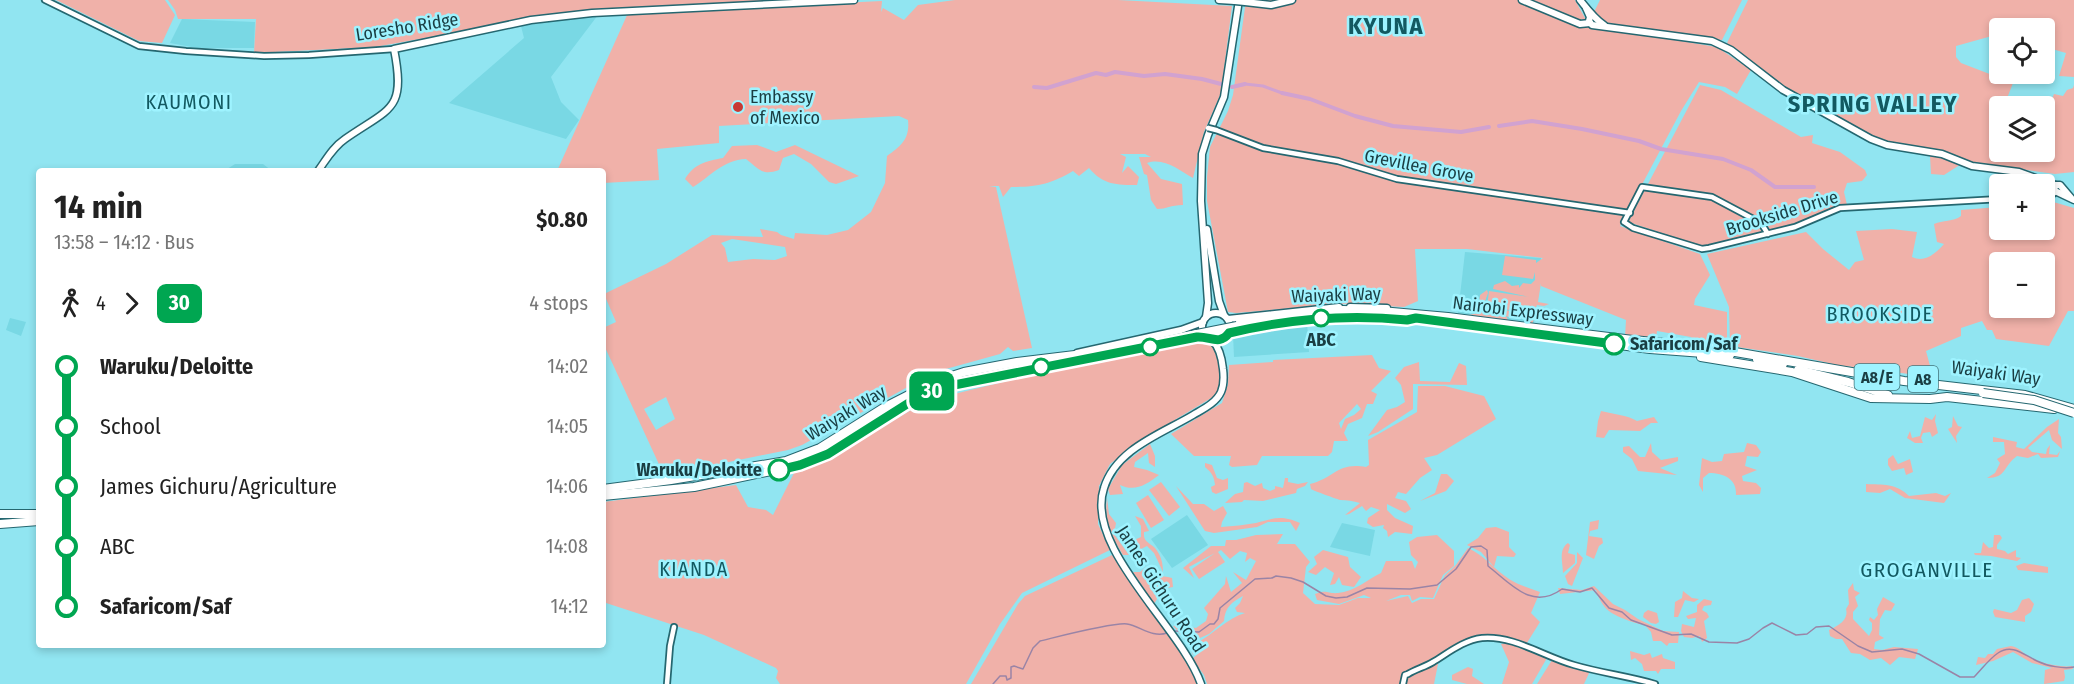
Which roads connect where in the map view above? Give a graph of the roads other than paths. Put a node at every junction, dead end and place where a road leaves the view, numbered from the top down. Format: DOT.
graph roads {
  1 [pos="45,0"];
  2 [pos="855,0"];
  3 [pos="1220,0"];
  4 [pos="1292,0"];
  5 [pos="1522,0"];
  6 [pos="1580,0"];
  7 [pos="1240,1"];
  8 [pos="1593,20"];
  9 [pos="394,49"];
  10 [pos="1208,128"];
  11 [pos="320,168"];
  12 [pos="2024,174"];
  13 [pos="2056,189"];
  14 [pos="2073,199"];
  15 [pos="1989,200"];
  16 [pos="1630,213"];
  17 [pos="1768,234"];
  18 [pos="1207,249"];
  19 [pos="1354,311"];
  20 [pos="1408,313"];
  21 [pos="1226,317"];
  22 [pos="1416,318"];
  23 [pos="1205,319"];
  24 [pos="1239,319"];
  25 [pos="1181,330"];
  26 [pos="1243,330"];
  27 [pos="1197,336"];
  28 [pos="1226,336"];
  29 [pos="1209,338"];
  30 [pos="1624,345"];
  31 [pos="1109,351"];
  32 [pos="1220,353"];
  33 [pos="1076,358"];
  34 [pos="1772,360"];
  35 [pos="1918,387"];
  36 [pos="1984,392"];
  37 [pos="2073,409"];
  38 [pos="606,489"];
  39 [pos="618,491"];
  40 [pos="606,495"];
  41 [pos="0,514"];
  42 [pos="36,514"];
  43 [pos="36,521"];
  44 [pos="0,524"];
  45 [pos="674,627"];
  46 [pos="667,684"];
  47 [pos="1201,684"];
  48 [pos="1403,684"];
  49 [pos="1655,684"];
  1 -- 9 [label="street, Loresho Ridge"];
  2 -- 9 [label="main road, Loresho Ridge"];
  3 -- 7 [label="main road"];
  4 -- 7 [label="main road"];
  5 -- 8 [label="main road"];
  6 -- 8 [label="main road"];
  7 -- 18 [label="main road"];
  8 -- 12 [label="main road"];
  9 -- 11 [label="main road"];
  10 -- 16 [label="street, Grevillea Grove, bridge"];
  13 -- 14 [label="main road"];
  15 -- 17 [label="street, Brookside Drive"];
  16 -- 17 [label="street, Brookside Drive"];
  16 -- 17 [label="street"];
  18 -- 21 [label="main road"];
  18 -- 23 [label="main road"];
  19 -- 20 [label="highway, Nairobi Expressway / A8"];
  19 -- 22 [label="highway, Nairobi Expressway / A8"];
  19 -- 27 [label="highway, Nairobi Expressway / A8, bridge"];
  19 -- 31 [label="highway, Nairobi Expressway / A8, bridge"];
  20 -- 24 [label="main road, Waiyaki Way"];
  20 -- 34 [label="highway, Nairobi Expressway / A8"];
  21 -- 23 [label="main road"];
  21 -- 24 [label="main road, Waiyaki Way"];
  21 -- 28 [label="main road"];
  22 -- 26 [label="main road, Waiyaki Way / A8"];
  22 -- 30 [label="highway, Nairobi Expressway / A8"];
  23 -- 25 [label="main road, Waiyaki Way"];
  23 -- 29 [label="main road"];
  24 -- 26 [label="main road"];
  25 -- 27 [label="main road"];
  25 -- 33 [label="main road, Waiyaki Way"];
  26 -- 28 [label="main road, Waiyaki Way / A8"];
  27 -- 29 [label="main road, Waiyaki Way / A8"];
  27 -- 31 [label="highway, A8"];
  27 -- 33 [label="main road, Waiyaki Way / A8"];
  28 -- 29 [label="main road"];
  28 -- 32 [label="main road"];
  29 -- 32 [label="main road"];
  30 -- 34 [label="highway, Nairobi Expressway / A8"];
  30 -- 37 [label="highway"];
  31 -- 33 [label="highway, Nairobi Expressway / A8"];
  32 -- 47 [label="main road, James Gichuru Road"];
  33 -- 39 [label="highway, Waiyaki Way / A8"];
  34 -- 35 [label="highway, Nairobi Expressway / A8/E"];
  34 -- 36 [label="highway, Nairobi Expressway / A8/E"];
  34 -- 37 [label="highway, Waiyaki Way / A8"];
  34 -- 37 [label="highway, Waiyaki Way / A8"];
  35 -- 36 [label="highway, Nairobi Expressway / A8"];
  36 -- 37 [label="highway, Nairobi Expressway / A8/E, bridge"];
  38 -- 39 [label="highway, Waiyaki Way / A8"];
  39 -- 40 [label="highway, Waiyaki Way / A8"];
  41 -- 42 [label="highway"];
  43 -- 44 [label="highway"];
  45 -- 46 [label="street"];
  48 -- 49 [label="street"];
}
